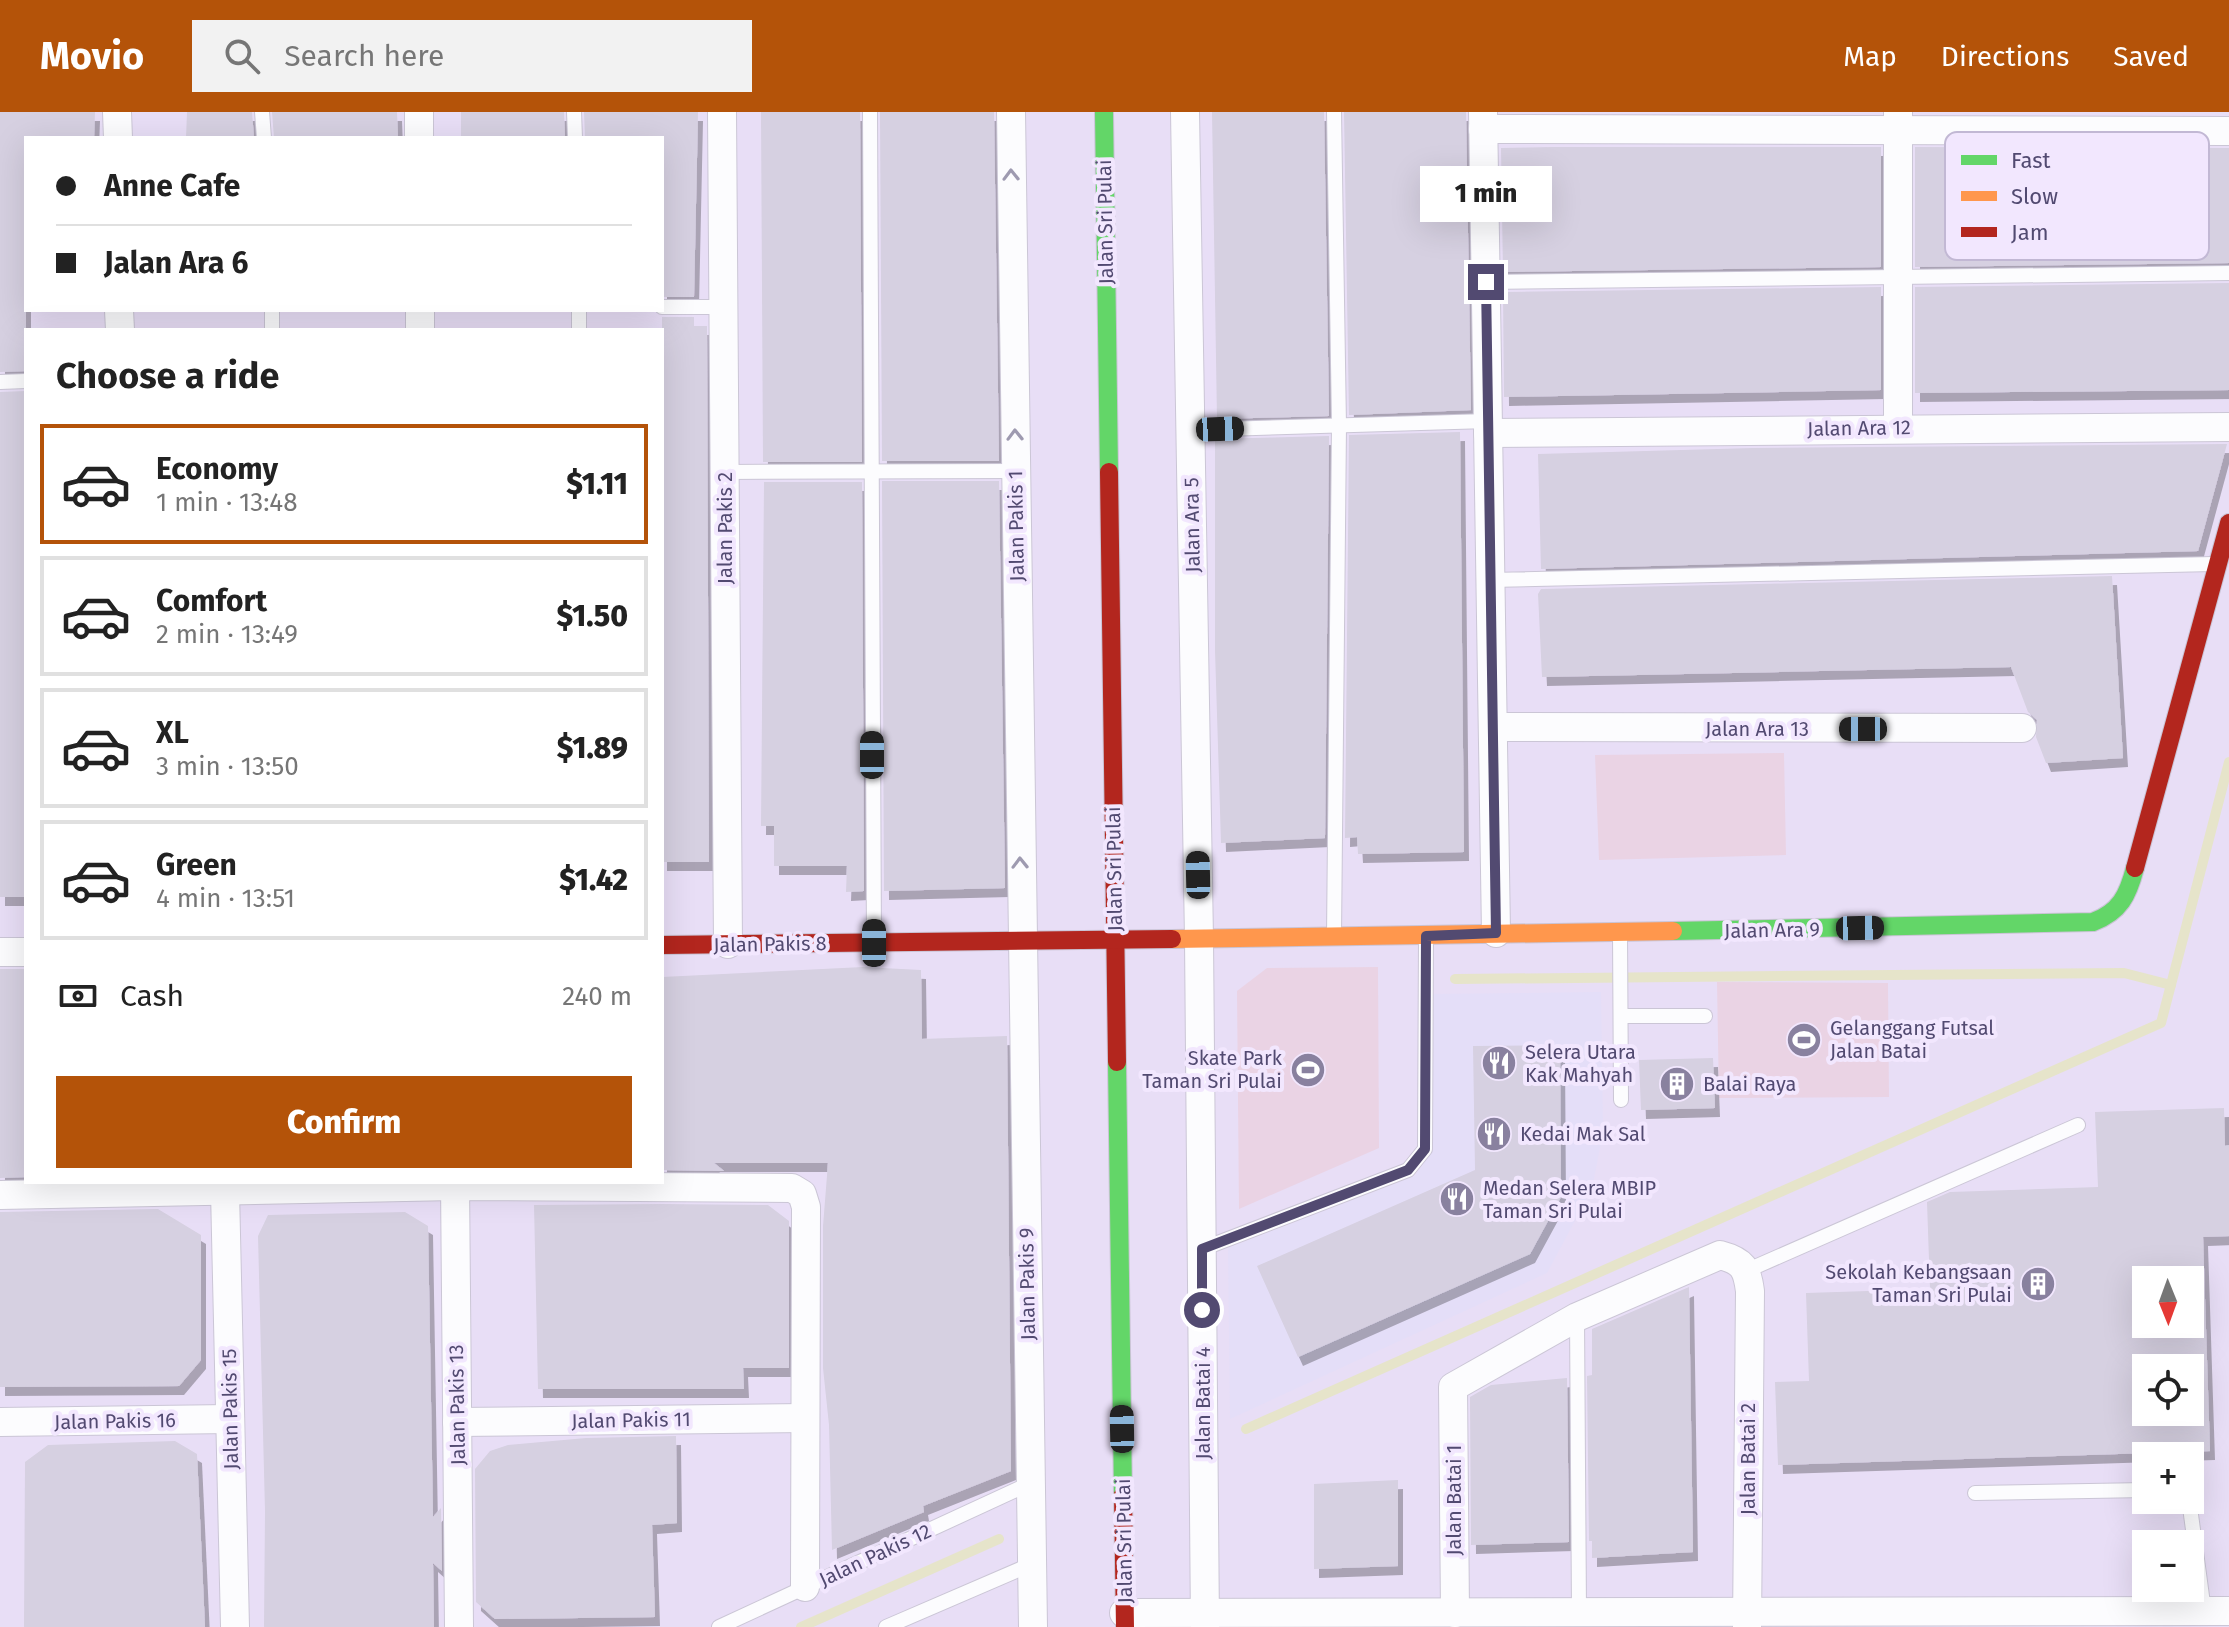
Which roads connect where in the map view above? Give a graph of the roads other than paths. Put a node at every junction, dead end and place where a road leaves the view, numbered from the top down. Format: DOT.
graph roads {
  1 [pos="117,112"];
  2 [pos="262,112"];
  3 [pos="419,112"];
  4 [pos="574,112"];
  5 [pos="722,112"];
  6 [pos="870,112"];
  7 [pos="1011,112"];
  8 [pos="1104,112"];
  9 [pos="1185,112"];
  10 [pos="1334,112"];
  11 [pos="1898,120"];
  12 [pos="1483,121"];
  13 [pos="2229,131"];
  14 [pos="118,136"];
  15 [pos="264,136"];
  16 [pos="419,136"];
  17 [pos="575,136"];
  18 [pos="2229,273"];
  19 [pos="1898,276"];
  20 [pos="1486,282"];
  21 [pos="664,307"];
  22 [pos="723,307"];
  23 [pos="24,381"];
  24 [pos="0,382"];
  25 [pos="1339,425"];
  26 [pos="1488,427"];
  27 [pos="1898,427"];
  28 [pos="2229,427"];
  29 [pos="1191,430"];
  30 [pos="1015,471"];
  31 [pos="725,472"];
  32 [pos="870,472"];
  33 [pos="2229,523"];
  34 [pos="2218,564"];
  35 [pos="1490,580"];
  36 [pos="1493,727"];
  37 [pos="2022,728"];
  38 [pos="1620,931"];
  39 [pos="1496,933"];
  40 [pos="1426,936"];
  41 [pos="1334,938"];
  42 [pos="1199,939"];
  43 [pos="1115,940"];
  44 [pos="1021,941"];
  45 [pos="874,943"];
  46 [pos="728,944"];
  47 [pos="664,945"];
  48 [pos="0,952"];
  49 [pos="24,952"];
  50 [pos="1621,1016"];
  51 [pos="1705,1016"];
  52 [pos="1621,1100"];
  53 [pos="2078,1125"];
  54 [pos="455,1184"];
  55 [pos="225,1191"];
  56 [pos="0,1195"];
  57 [pos="1202,1249"];
  58 [pos="1749,1280"];
  59 [pos="1577,1317"];
  60 [pos="805,1418"];
  61 [pos="230,1419"];
  62 [pos="0,1422"];
  63 [pos="457,1422"];
  64 [pos="1031,1483"];
  65 [pos="2132,1490"];
  66 [pos="1975,1493"];
  67 [pos="2192,1514"];
  68 [pos="1032,1564"];
  69 [pos="805,1587"];
  70 [pos="2216,1611"];
  71 [pos="1579,1612"];
  72 [pos="1455,1613"];
  73 [pos="1747,1619"];
  74 [pos="1124,1620"];
  75 [pos="1205,1620"];
  76 [pos="235,1627"];
  77 [pos="459,1627"];
  78 [pos="719,1627"];
  79 [pos="886,1627"];
  80 [pos="1033,1627"];
  1 -- 14 [label="street"];
  2 -- 15 [label="lane"];
  3 -- 16 [label="street"];
  4 -- 17 [label="lane"];
  5 -- 22 [label="street, Jalan Pakis 2"];
  6 -- 32 [label="lane"];
  30 -- 7 [label="street, Jalan Pakis 1, one-way"];
  8 -- 43 [label="street, Jalan Sri Pulai"];
  9 -- 29 [label="street, Jalan Ara 5"];
  10 -- 25 [label="lane"];
  11 -- 12 [label="street"];
  11 -- 13 [label="street"];
  11 -- 19 [label="street"];
  12 -- 20 [label="street"];
  18 -- 19 [label="lane"];
  19 -- 20 [label="lane"];
  19 -- 27 [label="street"];
  20 -- 26 [label="street"];
  21 -- 22 [label="lane"];
  22 -- 31 [label="street, Jalan Pakis 2"];
  23 -- 24 [label="lane"];
  25 -- 26 [label="lane"];
  25 -- 29 [label="lane"];
  25 -- 41 [label="lane"];
  26 -- 27 [label="street, Jalan Ara 12"];
  26 -- 35 [label="street"];
  27 -- 28 [label="street, Jalan Ara 12"];
  29 -- 42 [label="street, Jalan Ara 5"];
  30 -- 32 [label="lane"];
  44 -- 30 [label="street, Jalan Pakis 1, one-way"];
  31 -- 32 [label="lane"];
  31 -- 46 [label="street, Jalan Pakis 2"];
  32 -- 45 [label="lane"];
  33 -- 34 [label="street, Jalan Ara 9"];
  34 -- 35 [label="lane"];
  34 -- 38 [label="street, Jalan Ara 9"];
  35 -- 36 [label="street"];
  36 -- 37 [label="street, Jalan Ara 13"];
  36 -- 39 [label="street"];
  38 -- 39 [label="street, Jalan Ara 9"];
  38 -- 50 [label="lane"];
  39 -- 40 [label="street, Jalan Ara 9"];
  40 -- 41 [label="street, Jalan Ara 9"];
  40 -- 57 [label="lane"];
  41 -- 42 [label="street, Jalan Ara 9"];
  42 -- 43 [label="street, Jalan Ara 9"];
  42 -- 57 [label="street, Jalan Batai 4"];
  43 -- 44 [label="street, Jalan Ara 9"];
  43 -- 74 [label="street, Jalan Sri Pulai"];
  44 -- 45 [label="street, Jalan Pakis 8"];
  44 -- 64 [label="street, Jalan Pakis 9"];
  45 -- 46 [label="street, Jalan Pakis 8"];
  46 -- 47 [label="street, Jalan Pakis 8"];
  48 -- 49 [label="street"];
  50 -- 51 [label="lane"];
  50 -- 52 [label="lane"];
  53 -- 58 [label="lane"];
  54 -- 55 [label="street"];
  54 -- 60 [label="street"];
  54 -- 63 [label="street, Jalan Pakis 13"];
  55 -- 56 [label="street"];
  55 -- 61 [label="street, Jalan Pakis 15"];
  57 -- 75 [label="street, Jalan Batai 4"];
  58 -- 59 [label="street"];
  58 -- 73 [label="street, Jalan Batai 2"];
  59 -- 71 [label="lane"];
  59 -- 72 [label="street, Jalan Batai 1"];
  60 -- 63 [label="street, Jalan Pakis 11"];
  60 -- 69 [label="street"];
  61 -- 62 [label="street, Jalan Pakis 16"];
  61 -- 76 [label="street, Jalan Pakis 15"];
  63 -- 77 [label="street, Jalan Pakis 13"];
  64 -- 68 [label="street, Jalan Pakis 9"];
  64 -- 69 [label="lane, Jalan Pakis 12"];
  65 -- 66 [label="lane"];
  67 -- 70 [label="lane"];
  68 -- 79 [label="lane"];
  68 -- 80 [label="street, Jalan Pakis 9"];
  69 -- 78 [label="lane, Jalan Pakis 12"];
  70 -- 73 [label="street"];
  71 -- 72 [label="street"];
  71 -- 73 [label="street"];
  72 -- 75 [label="street"];
  74 -- 75 [label="street"];
}
